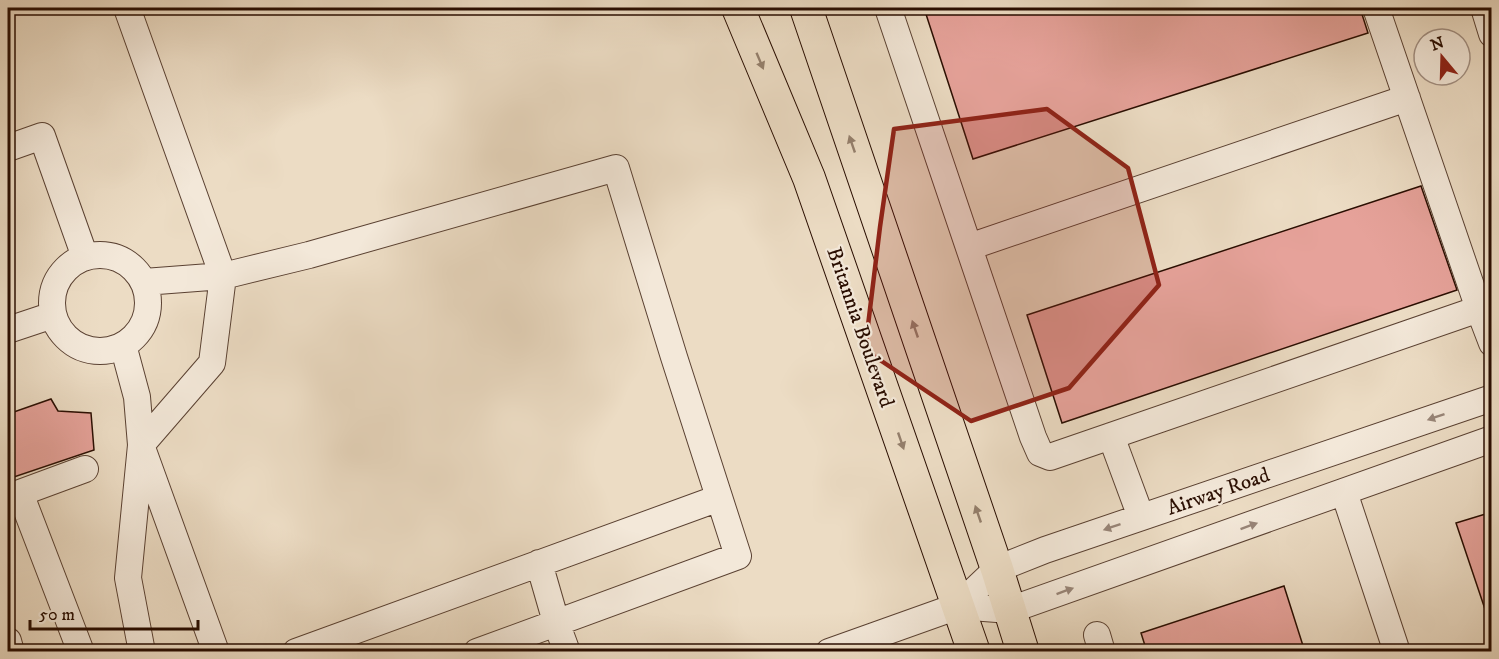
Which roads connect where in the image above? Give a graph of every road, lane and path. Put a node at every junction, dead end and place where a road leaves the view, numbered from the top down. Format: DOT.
graph roads {
  1 [pos="126,8"];
  2 [pos="738,8"];
  3 [pos="806,8"];
  4 [pos="888,8"];
  5 [pos="1376,8"];
  6 [pos="1484,8"];
  7 [pos="1491,34"];
  8 [pos="1407,98"];
  9 [pos="8,148"];
  10 [pos="969,247"];
  11 [pos="85,257"];
  12 [pos="223,276"];
  13 [pos="144,282"];
  14 [pos="1479,309"];
  15 [pos="53,315"];
  16 [pos="8,330"];
  17 [pos="1491,343"];
  18 [pos="123,345"];
  19 [pos="1491,398"];
  20 [pos="1111,436"];
  21 [pos="1491,439"];
  22 [pos="141,445"];
  23 [pos="85,469"];
  24 [pos="1344,492"];
  25 [pos="14,495"];
  26 [pos="719,498"];
  27 [pos="1141,517"];
  28 [pos="539,563"];
  29 [pos="997,569"];
  30 [pos="958,606"];
  31 [pos="1010,610"];
  32 [pos="556,622"];
  33 [pos="8,641"];
  34 [pos="11,651"];
  35 [pos="81,651"];
  36 [pos="142,651"];
  37 [pos="216,651"];
  38 [pos="296,651"];
  39 [pos="477,651"];
  40 [pos="567,651"];
  41 [pos="829,651"];
  42 [pos="974,651"];
  43 [pos="1023,651"];
  44 [pos="1397,651"];
  1 -- 12 [label="street"];
  2 -- 30 [label="main road, Britannia Boulevard, one-way"];
  29 -- 3 [label="main road, one-way"];
  4 -- 10 [label="street"];
  5 -- 8 [label="street"];
  6 -- 7 [label="street"];
  8 -- 10 [label="street"];
  8 -- 14 [label="street"];
  9 -- 11 [label="street"];
  10 -- 20 [label="street"];
  11 -- 13 [label="street"];
  11 -- 15 [label="street"];
  12 -- 13 [label="street"];
  12 -- 22 [label="street"];
  12 -- 26 [label="street"];
  13 -- 18 [label="street"];
  14 -- 17 [label="street"];
  14 -- 20 [label="street"];
  15 -- 16 [label="street"];
  15 -- 18 [label="street"];
  18 -- 22 [label="street"];
  19 -- 27 [label="street, Airway Road, one-way"];
  20 -- 27 [label="street"];
  21 -- 24 [label="street, Airway Road"];
  22 -- 36 [label="street"];
  22 -- 37 [label="street"];
  23 -- 25 [label="street"];
  31 -- 24 [label="street, Airway Road, one-way"];
  24 -- 44 [label="street"];
  25 -- 35 [label="street"];
  26 -- 28 [label="street"];
  26 -- 32 [label="street"];
  27 -- 29 [label="street, Airway Road, one-way"];
  28 -- 32 [label="street"];
  28 -- 38 [label="street"];
  29 -- 30 [label="street, Airway Road"];
  29 -- 31 [label="main road"];
  30 -- 31 [label="street, Airway Road"];
  30 -- 41 [label="street, Airway Road"];
  30 -- 42 [label="main road, Britannia Boulevard"];
  31 -- 43 [label="main road"];
  32 -- 39 [label="street"];
  32 -- 40 [label="street"];
  33 -- 34 [label="street"];
}
